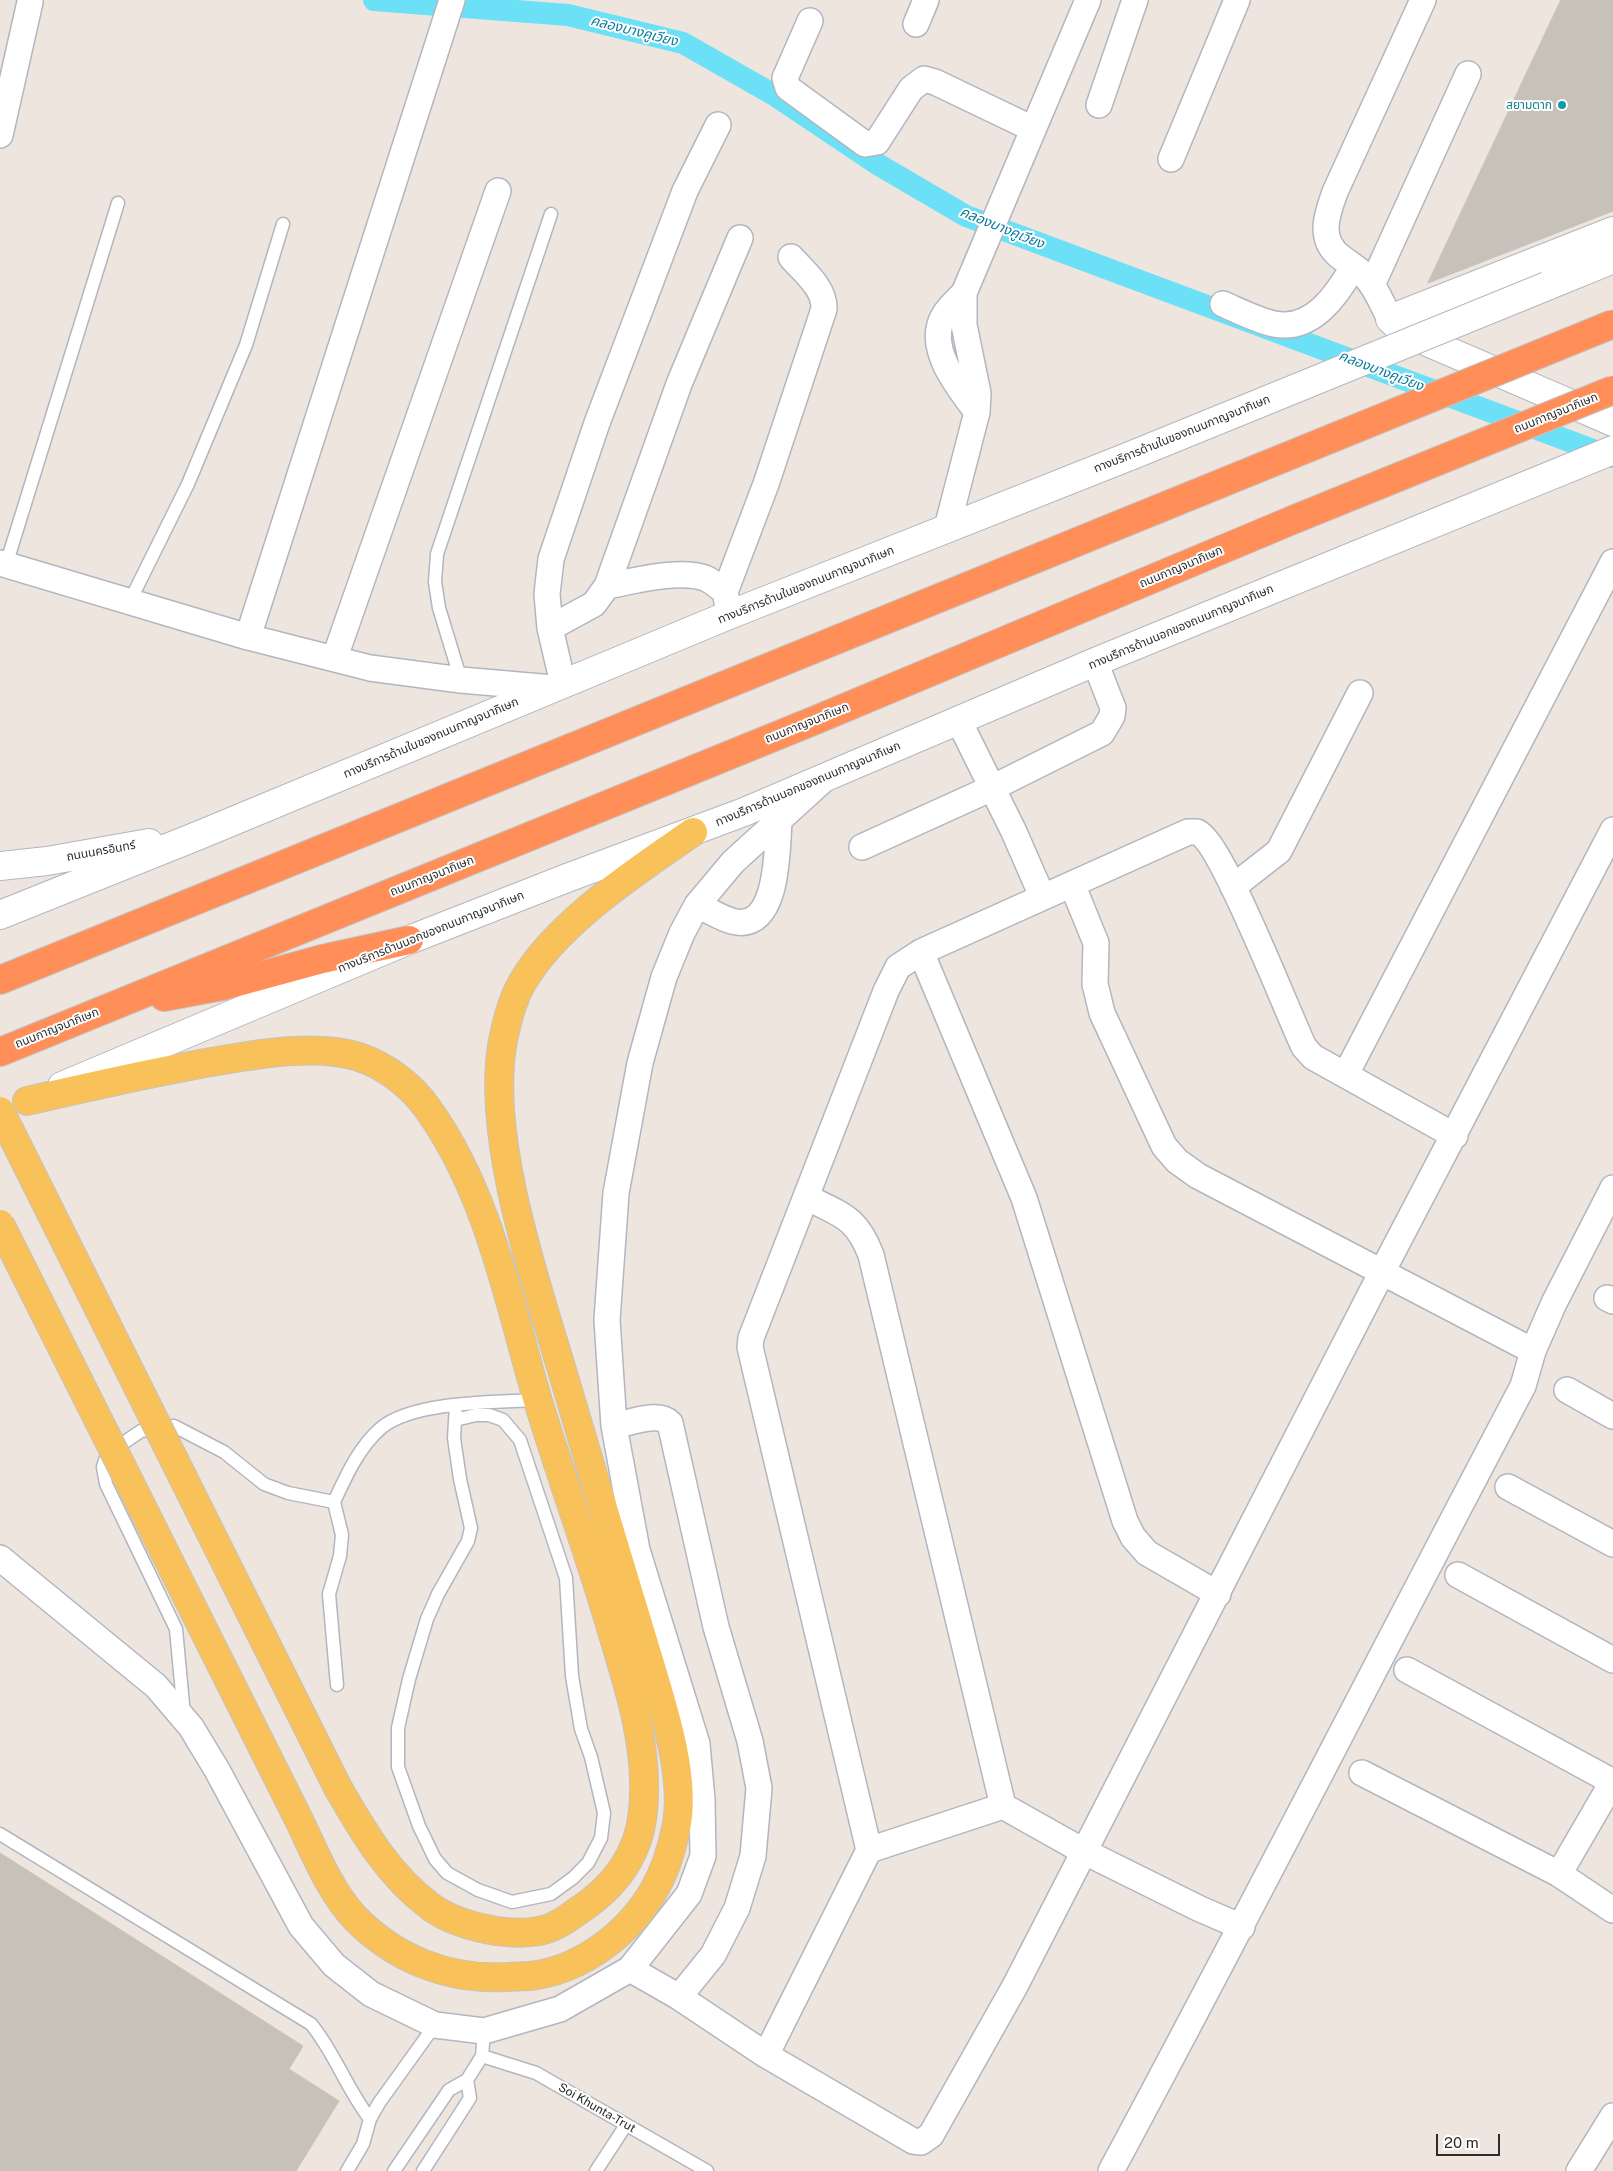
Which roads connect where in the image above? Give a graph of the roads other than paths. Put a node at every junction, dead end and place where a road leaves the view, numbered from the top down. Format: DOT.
graph roads {
  1 [pos="452,0"];
  2 [pos="926,0"];
  3 [pos="1088,0"];
  4 [pos="1135,0"];
  5 [pos="1237,0"];
  6 [pos="1423,0"];
  7 [pos="30,2"];
  8 [pos="810,21"];
  9 [pos="916,24"];
  10 [pos="1468,74"];
  11 [pos="1099,105"];
  12 [pos="718,125"];
  13 [pos="1033,129"];
  14 [pos="0,135"];
  15 [pos="1171,159"];
  16 [pos="498,191"];
  17 [pos="118,203"];
  18 [pos="552,214"];
  19 [pos="283,224"];
  20 [pos="1613,231"];
  21 [pos="740,238"];
  22 [pos="791,257"];
  23 [pos="1613,258"];
  24 [pos="1353,267"];
  25 [pos="1372,285"];
  26 [pos="1223,304"];
  27 [pos="1390,319"];
  28 [pos="1613,324"];
  29 [pos="1613,390"];
  30 [pos="1613,422"];
  31 [pos="1613,450"];
  32 [pos="947,528"];
  33 [pos="1613,562"];
  34 [pos="3,564"];
  35 [pos="607,586"];
  36 [pos="129,603"];
  37 [pos="727,603"];
  38 [pos="550,628"];
  39 [pos="248,637"];
  40 [pos="335,657"];
  41 [pos="1096,662"];
  42 [pos="461,680"];
  43 [pos="558,686"];
  44 [pos="1360,693"];
  45 [pos="959,721"];
  46 [pos="825,778"];
  47 [pos="992,788"];
  48 [pos="779,821"];
  49 [pos="1613,830"];
  50 [pos="693,832"];
  51 [pos="202,834"];
  52 [pos="862,846"];
  53 [pos="0,866"];
  54 [pos="1072,884"];
  55 [pos="1233,887"];
  56 [pos="1042,896"];
  57 [pos="697,905"];
  58 [pos="0,915"];
  59 [pos="409,940"];
  60 [pos="921,952"];
  61 [pos="0,980"];
  62 [pos="120,1003"];
  63 [pos="0,1052"];
  64 [pos="1346,1074"];
  65 [pos="27,1100"];
  66 [pos="0,1112"];
  67 [pos="1455,1136"];
  68 [pos="1613,1188"];
  69 [pos="806,1197"];
  70 [pos="0,1224"];
  71 [pos="1382,1272"];
  72 [pos="1533,1351"];
  73 [pos="1567,1390"];
  74 [pos="538,1400"];
  75 [pos="456,1405"];
  76 [pos="1613,1416"];
  77 [pos="455,1420"];
  78 [pos="614,1426"];
  79 [pos="1508,1486"];
  80 [pos="334,1502"];
  81 [pos="1613,1544"];
  82 [pos="0,1558"];
  83 [pos="1458,1575"];
  84 [pos="1218,1594"];
  85 [pos="1613,1660"];
  86 [pos="1407,1670"];
  87 [pos="337,1684"];
  88 [pos="184,1719"];
  89 [pos="1362,1773"];
  90 [pos="1613,1782"];
  91 [pos="1003,1806"];
  92 [pos="0,1834"];
  93 [pos="869,1850"];
  94 [pos="1083,1851"];
  95 [pos="1559,1874"];
  96 [pos="1613,1910"];
  97 [pos="1242,1927"];
  98 [pos="630,1969"];
  99 [pos="679,1997"];
  100 [pos="435,2025"];
  101 [pos="484,2031"];
  102 [pos="766,2055"];
  103 [pos="482,2056"];
  104 [pos="467,2080"];
  105 [pos="1613,2116"];
  106 [pos="370,2119"];
  107 [pos="626,2124"];
  108 [pos="1584,2169"];
  109 [pos="346,2171"];
  110 [pos="394,2171"];
  111 [pos="423,2171"];
  112 [pos="596,2171"];
  113 [pos="708,2171"];
  114 [pos="1111,2171"];
  1 -- 39 [label="street"];
  2 -- 9 [label="street"];
  3 -- 13 [label="street"];
  4 -- 11 [label="street"];
  5 -- 15 [label="street"];
  6 -- 24 [label="street"];
  7 -- 14 [label="street"];
  8 -- 13 [label="street"];
  10 -- 25 [label="street"];
  12 -- 38 [label="street"];
  13 -- 32 [label="street"];
  16 -- 40 [label="street"];
  17 -- 34 [label="lane"];
  18 -- 42 [label="lane"];
  19 -- 36 [label="lane"];
  20 -- 27 [label="main road"];
  21 -- 35 [label="street"];
  22 -- 37 [label="street"];
  23 -- 32 [label="main road, ทางบริการด้านในของถนนกาญจนาภิเษก, bridge"];
  24 -- 25 [label="street"];
  24 -- 26 [label="street"];
  25 -- 27 [label="street"];
  27 -- 30 [label="main road"];
  28 -- 61 [label="highway, bridge"];
  29 -- 62 [label="highway, ถนนกาญจนาภิเษก, bridge"];
  31 -- 41 [label="main road, ทางบริการด้านนอกของถนนกาญจนาภิเษก"];
  32 -- 37 [label="main road, ทางบริการด้านในของถนนกาญจนาภิเษก"];
  33 -- 64 [label="street"];
  34 -- 36 [label="street"];
  35 -- 37 [label="street"];
  35 -- 38 [label="street"];
  36 -- 39 [label="street"];
  37 -- 43 [label="main road, ทางบริการด้านในของถนนกาญจนาภิเษก"];
  38 -- 43 [label="street"];
  39 -- 40 [label="street"];
  40 -- 42 [label="street"];
  41 -- 45 [label="main road, ทางบริการด้านนอกของถนนกาญจนาภิเษก"];
  41 -- 47 [label="street"];
  42 -- 43 [label="street"];
  43 -- 51 [label="main road, ทางบริการด้านในของถนนกาญจนาภิเษก"];
  44 -- 55 [label="street"];
  45 -- 46 [label="main road, ทางบริการด้านนอกของถนนกาญจนาภิเษก"];
  45 -- 47 [label="street"];
  46 -- 48 [label="street"];
  46 -- 50 [label="main road, ทางบริการด้านนอกของถนนกาญจนาภิเษก"];
  47 -- 52 [label="street"];
  47 -- 56 [label="street"];
  48 -- 57 [label="street"];
  48 -- 57 [label="street"];
  49 -- 67 [label="street"];
  50 -- 59 [label="main road, ทางบริการด้านนอกของถนนกาญจนาภิเษก"];
  50 -- 70 [label="main road, bridge"];
  51 -- 53 [label="main road, ถนนนครอินทร์"];
  51 -- 58 [label="main road, ทางบริการด้านในของถนนกาญจนาภิเษก"];
  54 -- 55 [label="street"];
  54 -- 56 [label="street"];
  54 -- 71 [label="street"];
  55 -- 64 [label="street"];
  56 -- 60 [label="street"];
  57 -- 78 [label="street"];
  59 -- 62 [label="highway"];
  59 -- 65 [label="main road, ทางบริการด้านนอกของถนนกาญจนาภิเษก"];
  60 -- 69 [label="street"];
  60 -- 84 [label="street"];
  62 -- 63 [label="highway, ถนนกาญจนาภิเษก"];
  64 -- 67 [label="street"];
  65 -- 66 [label="main road, ทางบริการด้านนอกของถนนกาญจนาภิเษก"];
  65 -- 74 [label="main road"];
  66 -- 74 [label="main road, bridge"];
  67 -- 71 [label="street"];
  68 -- 72 [label="street"];
  69 -- 91 [label="street"];
  69 -- 93 [label="street"];
  71 -- 72 [label="street"];
  71 -- 84 [label="street"];
  72 -- 97 [label="street"];
  73 -- 76 [label="street"];
  74 -- 75 [label="lane"];
  75 -- 77 [label="lane"];
  75 -- 80 [label="lane"];
  77 -- 77 [label="lane"];
  78 -- 98 [label="street"];
  78 -- 99 [label="street"];
  79 -- 81 [label="street"];
  80 -- 87 [label="lane"];
  80 -- 88 [label="lane"];
  82 -- 88 [label="street"];
  83 -- 85 [label="street"];
  84 -- 94 [label="street"];
  86 -- 90 [label="street"];
  88 -- 100 [label="street"];
  89 -- 95 [label="street"];
  90 -- 95 [label="street"];
  91 -- 93 [label="street"];
  91 -- 94 [label="street"];
  92 -- 106 [label="lane"];
  93 -- 102 [label="street"];
  94 -- 97 [label="street"];
  94 -- 102 [label="street"];
  95 -- 96 [label="street"];
  97 -- 114 [label="street"];
  98 -- 99 [label="street"];
  98 -- 101 [label="street"];
  99 -- 102 [label="street"];
  100 -- 101 [label="street"];
  100 -- 106 [label="lane"];
  101 -- 103 [label="lane"];
  103 -- 104 [label="lane"];
  103 -- 107 [label="lane, Soi Khunta-Trut"];
  104 -- 110 [label="lane"];
  104 -- 111 [label="lane"];
  105 -- 108 [label="street"];
  106 -- 109 [label="lane"];
  107 -- 112 [label="lane"];
  107 -- 113 [label="lane, Soi Khunta-Trut"];
}
